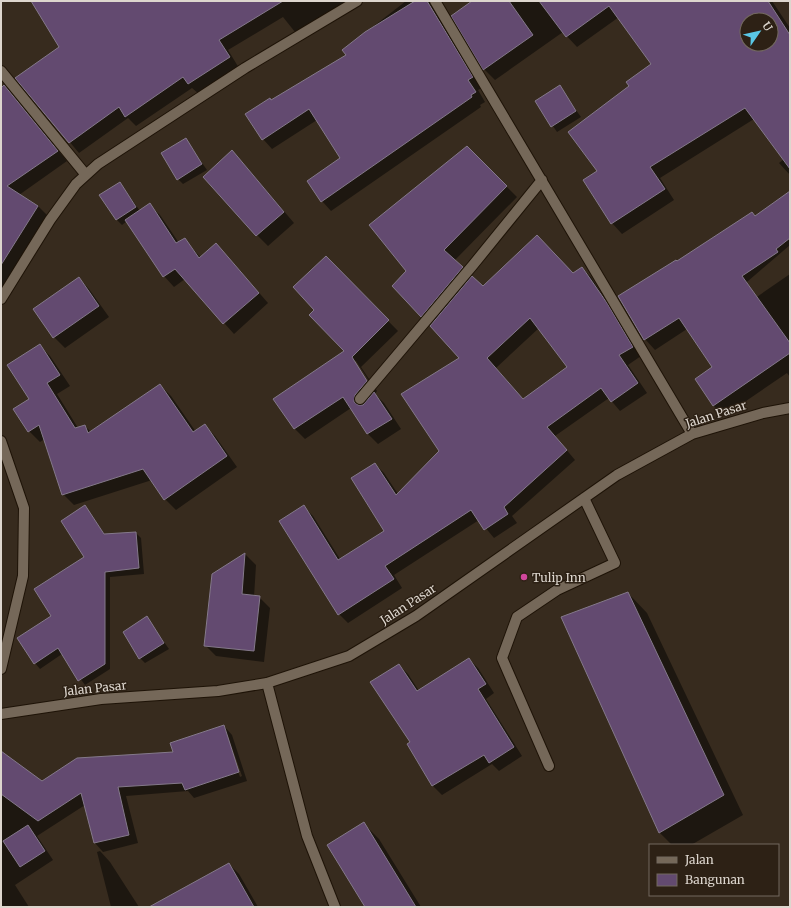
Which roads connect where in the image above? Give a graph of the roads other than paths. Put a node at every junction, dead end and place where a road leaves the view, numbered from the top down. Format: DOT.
graph roads {
  1 [pos="357,1"];
  2 [pos="435,1"];
  3 [pos="1,72"];
  4 [pos="86,175"];
  5 [pos="542,180"];
  6 [pos="1,298"];
  7 [pos="360,399"];
  8 [pos="790,408"];
  9 [pos="692,434"];
  10 [pos="1,441"];
  11 [pos="584,498"];
  12 [pos="1,669"];
  13 [pos="267,683"];
  14 [pos="1,714"];
  15 [pos="549,766"];
  16 [pos="335,907"];
  1 -- 4 [label="street"];
  2 -- 5 [label="street"];
  3 -- 4 [label="street"];
  4 -- 6 [label="street"];
  5 -- 7 [label="street"];
  5 -- 9 [label="street"];
  8 -- 9 [label="street, Jalan Pasar"];
  9 -- 11 [label="street, Jalan Pasar"];
  10 -- 12 [label="street"];
  11 -- 13 [label="street, Jalan Pasar"];
  11 -- 15 [label="street"];
  13 -- 14 [label="street, Jalan Pasar"];
  13 -- 16 [label="street"];
}
